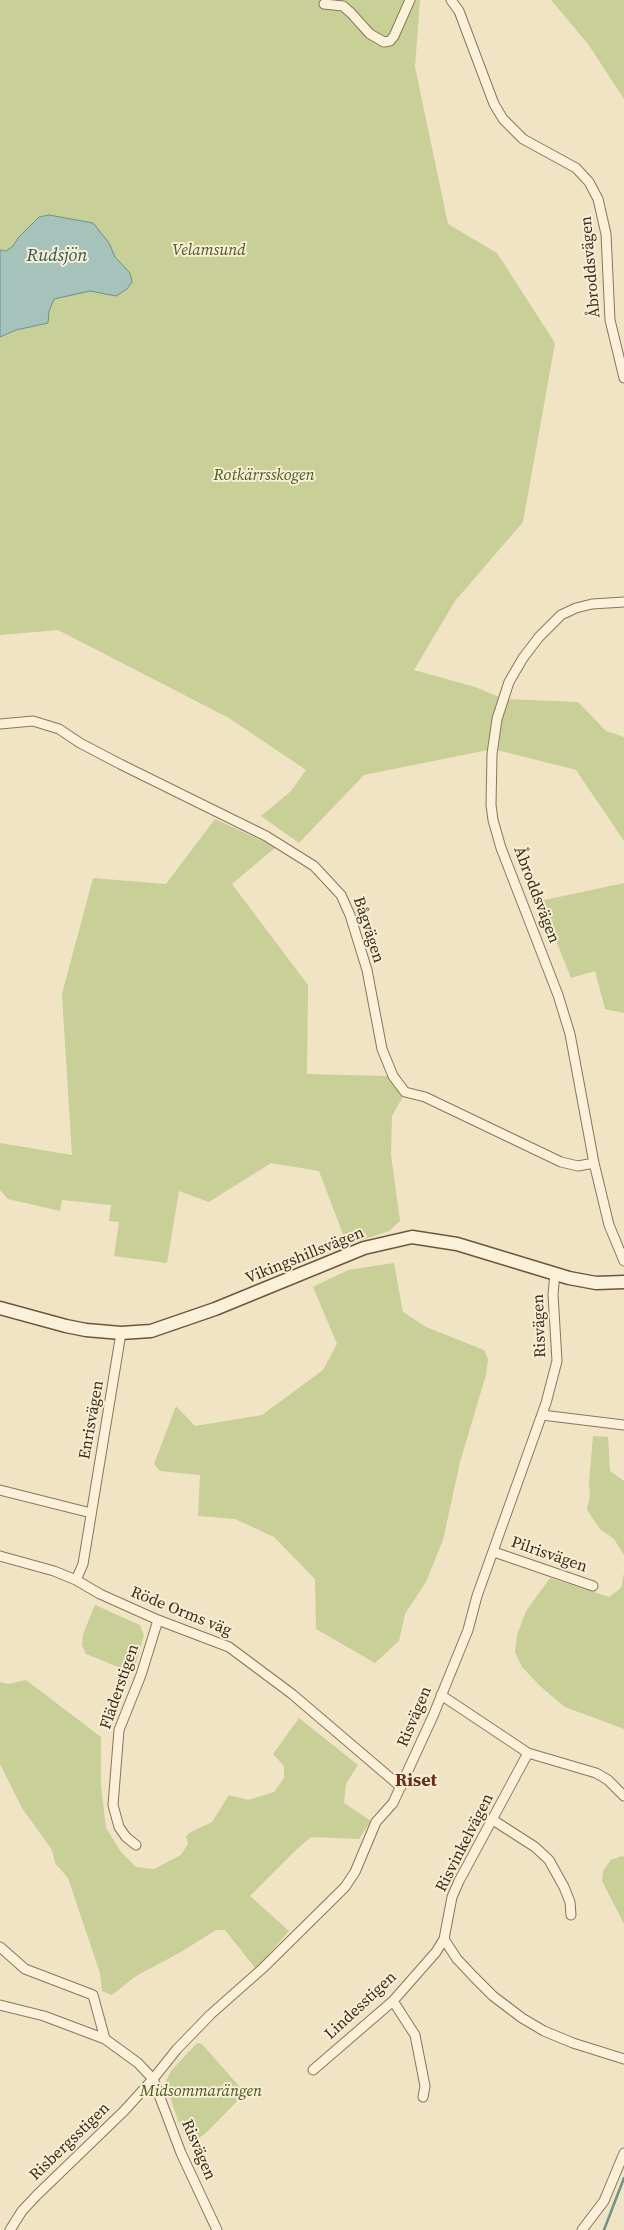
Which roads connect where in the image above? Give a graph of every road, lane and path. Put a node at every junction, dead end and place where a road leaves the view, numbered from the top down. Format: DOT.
graph roads {
  1 [pos="410,0"];
  2 [pos="451,0"];
  3 [pos="324,4"];
  4 [pos="624,378"];
  5 [pos="624,602"];
  6 [pos="0,724"];
  7 [pos="594,1163"];
  8 [pos="624,1262"];
  9 [pos="555,1274"];
  10 [pos="624,1282"];
  11 [pos="0,1308"];
  12 [pos="121,1333"];
  13 [pos="542,1415"];
  14 [pos="624,1425"];
  15 [pos="0,1490"];
  16 [pos="91,1513"];
  17 [pos="494,1552"];
  18 [pos="0,1556"];
  19 [pos="76,1580"];
  20 [pos="593,1586"];
  21 [pos="158,1620"];
  22 [pos="441,1696"];
  23 [pos="528,1753"];
  24 [pos="401,1787"];
  25 [pos="624,1796"];
  26 [pos="493,1820"];
  27 [pos="136,1845"];
  28 [pos="571,1915"];
  29 [pos="444,1939"];
  30 [pos="0,1947"];
  31 [pos="393,2001"];
  32 [pos="0,2005"];
  33 [pos="105,2039"];
  34 [pos="624,2059"];
  35 [pos="313,2070"];
  36 [pos="153,2079"];
  37 [pos="423,2097"];
  38 [pos="624,2153"];
  39 [pos="10,2230"];
  40 [pos="217,2230"];
  41 [pos="582,2230"];
  1 -- 3 [label="street"];
  2 -- 4 [label="street, Åbroddsvägen"];
  5 -- 7 [label="street, Åbroddsvägen"];
  6 -- 7 [label="street, Bågvägen"];
  7 -- 8 [label="street, Åbroddsvägen"];
  9 -- 10 [label="street, Vikingshillsvägen"];
  9 -- 12 [label="street, Vikingshillsvägen"];
  9 -- 13 [label="street, Risvägen"];
  11 -- 12 [label="street, Vikingshillsvägen"];
  12 -- 16 [label="street, Enrisvägen"];
  13 -- 14 [label="street"];
  13 -- 17 [label="street, Risvägen"];
  15 -- 16 [label="street"];
  16 -- 19 [label="street, Enrisvägen"];
  17 -- 20 [label="street, Pilrisvägen"];
  17 -- 22 [label="street, Risvägen"];
  18 -- 19 [label="street, Röde Orms väg"];
  19 -- 21 [label="street, Röde Orms väg"];
  21 -- 24 [label="street, Röde Orms väg"];
  21 -- 27 [label="street, Fläderstigen"];
  22 -- 23 [label="street"];
  22 -- 24 [label="street, Risvägen"];
  23 -- 25 [label="street"];
  23 -- 26 [label="street, Risvinkelvägen"];
  24 -- 36 [label="street, Risvägen"];
  26 -- 28 [label="street"];
  26 -- 29 [label="street, Risvinkelvägen"];
  29 -- 31 [label="street, Lindesstigen"];
  29 -- 34 [label="street"];
  30 -- 33 [label="street"];
  31 -- 35 [label="street, Lindesstigen"];
  31 -- 37 [label="street"];
  32 -- 33 [label="street"];
  33 -- 36 [label="street"];
  36 -- 39 [label="street, Risbergsstigen"];
  36 -- 40 [label="street, Risvägen"];
  38 -- 41 [label="street"];
}
